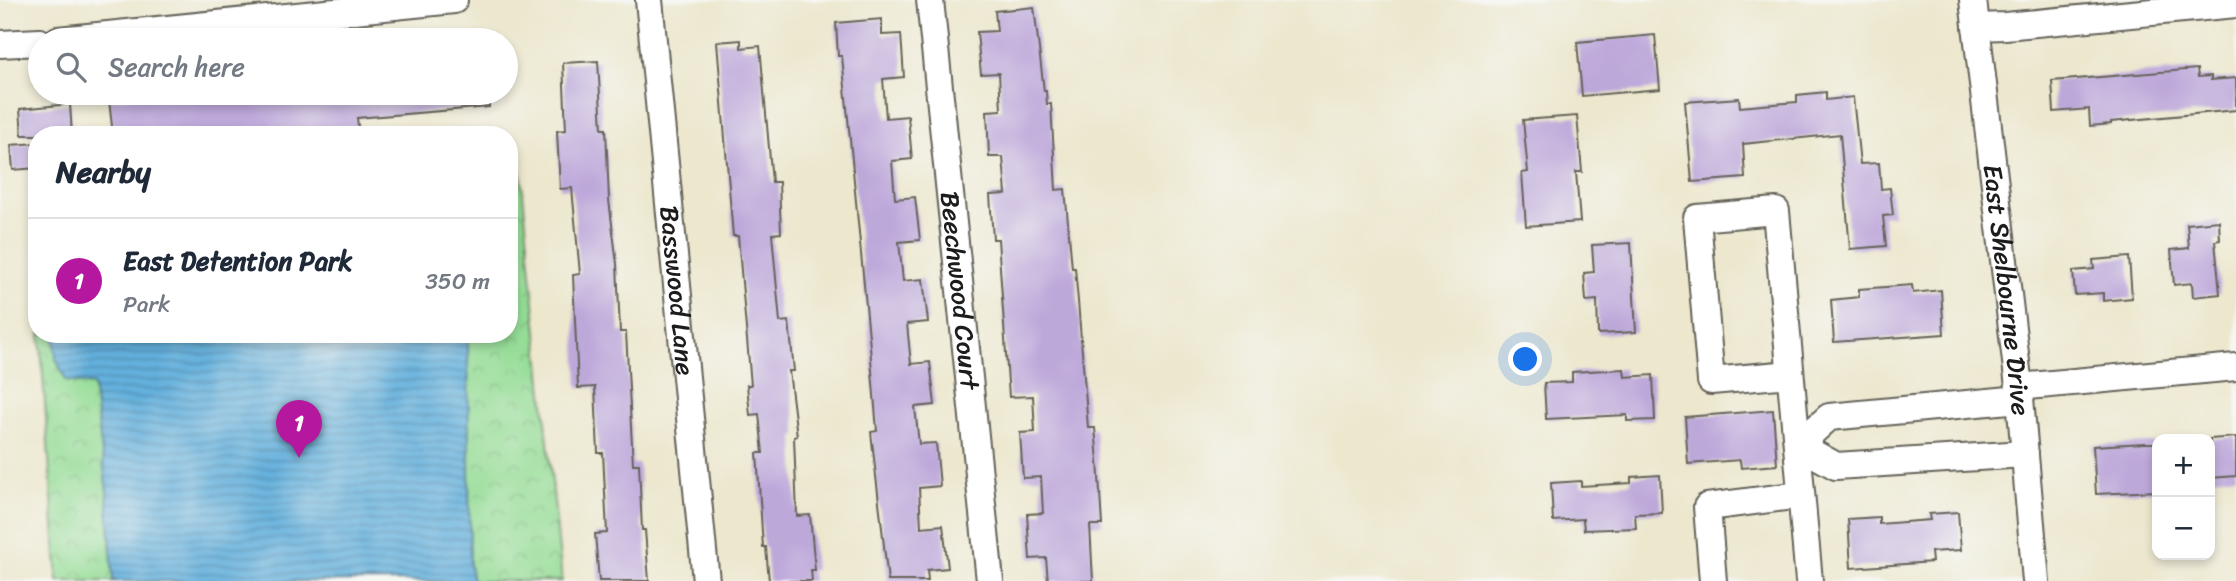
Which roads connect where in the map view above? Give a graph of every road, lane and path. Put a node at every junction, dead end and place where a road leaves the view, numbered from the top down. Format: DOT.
graph roads {
  1 [pos="454,0"];
  2 [pos="649,0"];
  3 [pos="930,0"];
  4 [pos="1973,0"];
  5 [pos="359,4"];
  6 [pos="2236,4"];
  7 [pos="1976,27"];
  8 [pos="158,28"];
  9 [pos="28,43"];
  10 [pos="0,44"];
  11 [pos="2236,367"];
  12 [pos="1790,374"];
  13 [pos="2020,393"];
  14 [pos="1798,445"];
  15 [pos="2025,454"];
  16 [pos="1801,495"];
  17 [pos="706,581"];
  18 [pos="990,581"];
  19 [pos="1713,581"];
  20 [pos="1809,581"];
  21 [pos="2036,581"];
  1 -- 5 [label="street"];
  2 -- 17 [label="street, Basswood Lane"];
  3 -- 18 [label="street, Beechwood Court"];
  4 -- 7 [label="street, East Shelbourne Drive"];
  5 -- 8 [label="street"];
  6 -- 7 [label="street"];
  7 -- 13 [label="street, East Shelbourne Drive"];
  9 -- 10 [label="street"];
  11 -- 13 [label="street"];
  12 -- 12 [label="street"];
  12 -- 14 [label="street"];
  13 -- 14 [label="street"];
  13 -- 15 [label="street, East Shelbourne Drive"];
  14 -- 15 [label="street"];
  14 -- 16 [label="street"];
  15 -- 21 [label="street, East Shelbourne Drive"];
  16 -- 19 [label="street"];
  16 -- 20 [label="street"];
}
